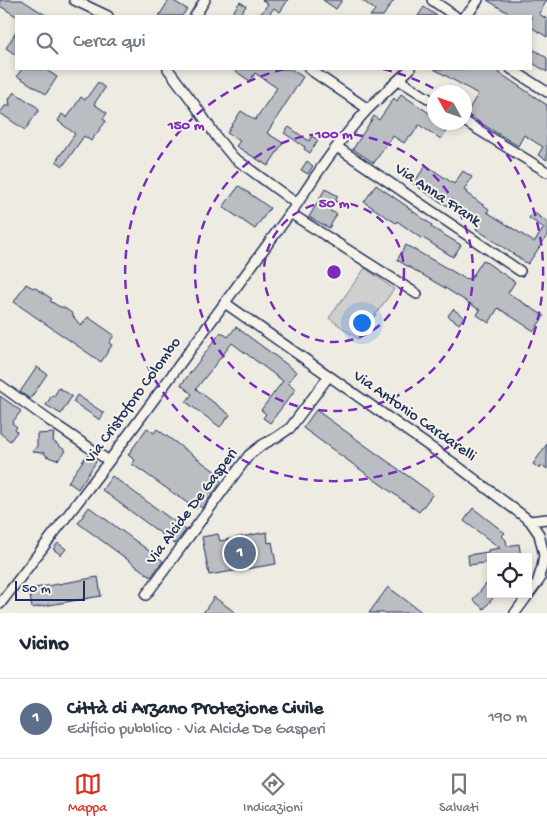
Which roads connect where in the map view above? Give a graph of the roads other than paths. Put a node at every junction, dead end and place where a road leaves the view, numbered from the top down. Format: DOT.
graph roads {
  1 [pos="74,0"];
  2 [pos="205,0"];
  3 [pos="432,0"];
  4 [pos="478,0"];
  5 [pos="106,15"];
  6 [pos="196,15"];
  7 [pos="454,15"];
  8 [pos="465,15"];
  9 [pos="169,70"];
  10 [pos="310,70"];
  11 [pos="409,70"];
  12 [pos="513,70"];
  13 [pos="399,80"];
  14 [pos="547,92"];
  15 [pos="427,98"];
  16 [pos="368,109"];
  17 [pos="472,126"];
  18 [pos="337,146"];
  19 [pos="547,172"];
  20 [pos="297,204"];
  21 [pos="290,213"];
  22 [pos="520,271"];
  23 [pos="417,294"];
  24 [pos="225,303"];
  25 [pos="329,376"];
  26 [pos="0,385"];
  27 [pos="109,461"];
  28 [pos="547,519"];
  29 [pos="530,521"];
  30 [pos="547,570"];
  31 [pos="538,583"];
  32 [pos="146,595"];
  33 [pos="0,604"];
  34 [pos="515,613"];
  1 -- 5 [label="street"];
  2 -- 6 [label="street"];
  3 -- 7 [label="street"];
  4 -- 8 [label="street"];
  9 -- 20 [label="street"];
  10 -- 16 [label="street"];
  11 -- 13 [label="street, Via Cristoforo Colombo"];
  12 -- 14 [label="street"];
  13 -- 15 [label="street"];
  13 -- 16 [label="street, Via Cristoforo Colombo"];
  16 -- 18 [label="street, Via Cristoforo Colombo"];
  17 -- 19 [label="street"];
  18 -- 20 [label="street, Via Cristoforo Colombo"];
  18 -- 22 [label="street, Via Anna Frank"];
  20 -- 21 [label="street, Via Cristoforo Colombo"];
  21 -- 23 [label="street"];
  21 -- 24 [label="street, Via Cristoforo Colombo"];
  24 -- 25 [label="street, Via Antonio Cardarelli"];
  24 -- 27 [label="street, Via Cristoforo Colombo"];
  25 -- 29 [label="street, Via Antonio Cardarelli"];
  25 -- 32 [label="street, Via Alcide De Gasperi"];
  26 -- 27 [label="street"];
  27 -- 33 [label="street, Via Cristoforo Colombo"];
  28 -- 29 [label="street"];
  29 -- 31 [label="street, Via Antonio Cardarelli"];
  30 -- 31 [label="street"];
  31 -- 34 [label="street"];
}
